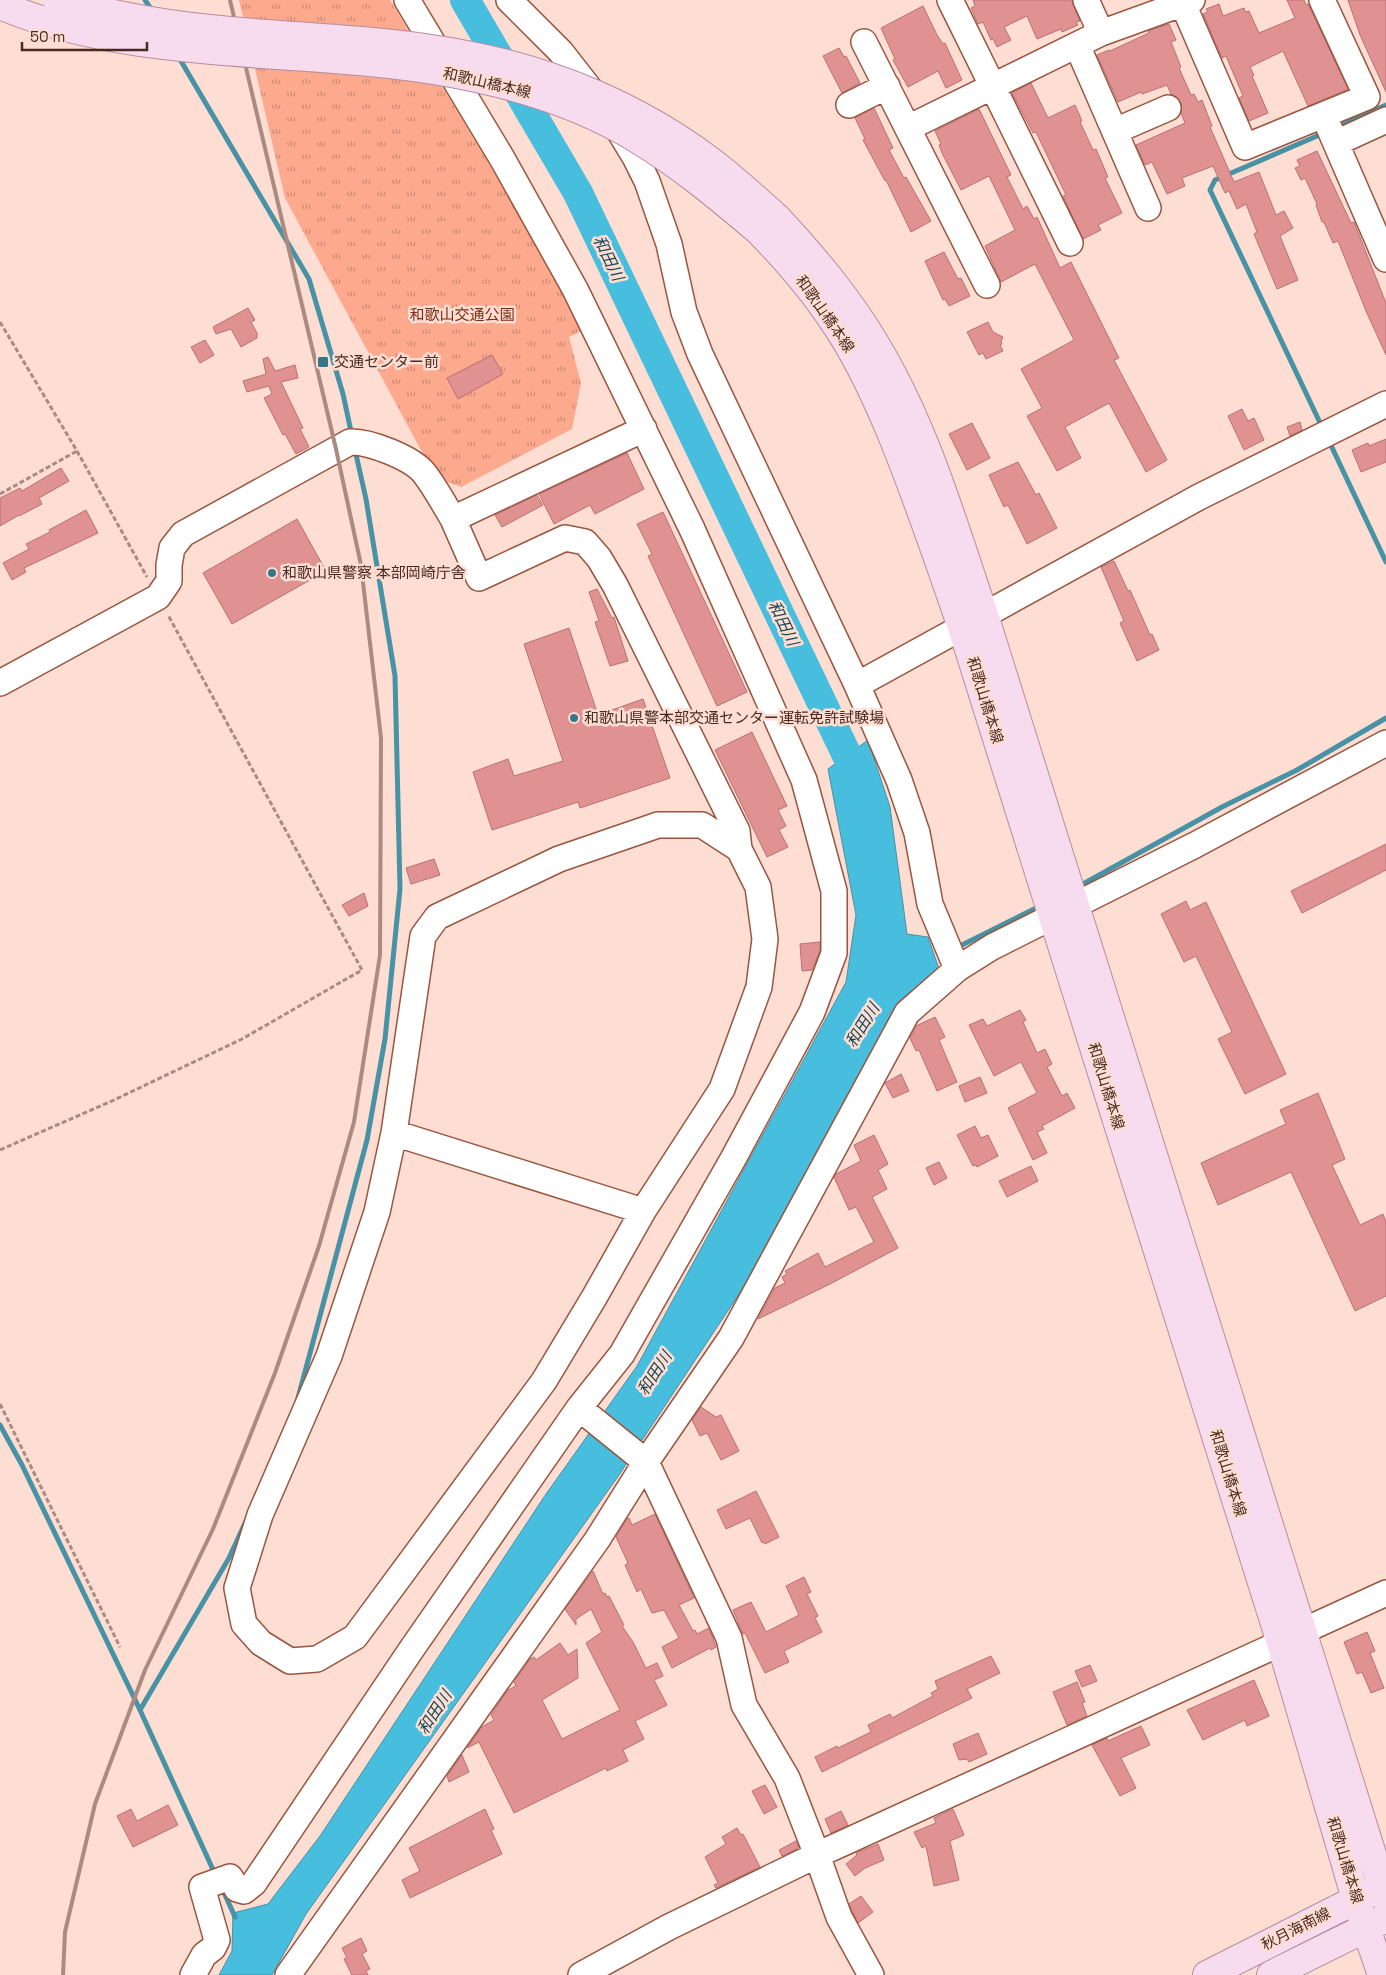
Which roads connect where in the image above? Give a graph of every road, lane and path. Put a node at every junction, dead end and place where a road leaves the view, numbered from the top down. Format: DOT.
graph roads {
  1 [pos="57,0"];
  2 [pos="407,0"];
  3 [pos="509,0"];
  4 [pos="950,0"];
  5 [pos="1086,0"];
  6 [pos="1322,0"];
  7 [pos="1188,2"];
  8 [pos="0,5"];
  9 [pos="1101,34"];
  10 [pos="864,42"];
  11 [pos="1078,45"];
  12 [pos="886,86"];
  13 [pos="992,87"];
  14 [pos="849,105"];
  15 [pos="1168,108"];
  16 [pos="1324,116"];
  17 [pos="1386,120"];
  18 [pos="908,128"];
  19 [pos="1115,131"];
  20 [pos="1336,144"];
  21 [pos="1148,208"];
  22 [pos="768,224"];
  23 [pos="1070,243"];
  24 [pos="1386,259"];
  25 [pos="987,285"];
  26 [pos="0,322"];
  27 [pos="1386,404"];
  28 [pos="644,429"];
  29 [pos="77,451"];
  30 [pos="0,494"];
  31 [pos="453,519"];
  32 [pos="158,597"];
  33 [pos="973,621"];
  34 [pos="0,683"];
  35 [pos="857,684"];
  36 [pos="1386,743"];
  37 [pos="739,849"];
  38 [pos="1064,911"];
  39 [pos="957,969"];
  40 [pos="394,1134"];
  41 [pos="0,1150"];
  42 [pos="643,1211"];
  43 [pos="0,1404"];
  44 [pos="582,1411"];
  45 [pos="646,1462"];
  46 [pos="1386,1593"];
  47 [pos="1292,1637"];
  48 [pos="120,1648"];
  49 [pos="817,1855"];
  50 [pos="1385,1890"];
  51 [pos="1356,1899"];
  52 [pos="1376,1923"];
  53 [pos="193,1975"];
  54 [pos="288,1975"];
  55 [pos="581,1975"];
  56 [pos="871,1975"];
  57 [pos="1207,1975"];
  58 [pos="1271,1975"];
  59 [pos="1382,1975"];
  1 -- 22 [label="main road, 和歌山橋本線, bridge"];
  2 -- 28 [label="street"];
  3 -- 35 [label="street"];
  4 -- 13 [label="street"];
  5 -- 9 [label="street"];
  6 -- 16 [label="street"];
  7 -- 9 [label="street"];
  7 -- 16 [label="street"];
  8 -- 22 [label="main road, 和歌山橋本線, bridge"];
  9 -- 11 [label="street"];
  10 -- 12 [label="street"];
  11 -- 13 [label="street"];
  11 -- 19 [label="street"];
  12 -- 14 [label="street"];
  12 -- 18 [label="street"];
  13 -- 18 [label="street"];
  13 -- 23 [label="street"];
  15 -- 19 [label="street"];
  16 -- 20 [label="street"];
  17 -- 20 [label="street"];
  18 -- 25 [label="street"];
  19 -- 21 [label="street"];
  20 -- 24 [label="street"];
  22 -- 33 [label="main road, 和歌山橋本線"];
  26 -- 29 [label="path"];
  27 -- 33 [label="street"];
  28 -- 31 [label="street"];
  28 -- 44 [label="street"];
  29 -- 30 [label="path"];
  29 -- 32 [label="path"];
  31 -- 32 [label="street"];
  31 -- 37 [label="street"];
  32 -- 34 [label="street"];
  32 -- 41 [label="path"];
  33 -- 35 [label="street"];
  33 -- 38 [label="main road, 和歌山橋本線"];
  35 -- 39 [label="street"];
  36 -- 38 [label="street"];
  37 -- 40 [label="street"];
  37 -- 42 [label="street"];
  38 -- 39 [label="street"];
  38 -- 47 [label="main road, 和歌山橋本線"];
  39 -- 45 [label="street"];
  40 -- 42 [label="street"];
  40 -- 42 [label="street"];
  43 -- 48 [label="path"];
  44 -- 45 [label="street"];
  44 -- 53 [label="street"];
  45 -- 49 [label="street"];
  45 -- 54 [label="street"];
  46 -- 47 [label="street"];
  47 -- 49 [label="street"];
  47 -- 50 [label="main road, 和歌山橋本線"];
  47 -- 51 [label="main road, 和歌山橋本線"];
  49 -- 55 [label="street"];
  49 -- 56 [label="street"];
  50 -- 51 [label="main road, 秋月海南線"];
  51 -- 52 [label="main road, 和歌山橋本線"];
  51 -- 57 [label="main road, 秋月海南線"];
  52 -- 58 [label="main road, 秋月海南線"];
  52 -- 59 [label="main road, 和歌山橋本線"];
}
